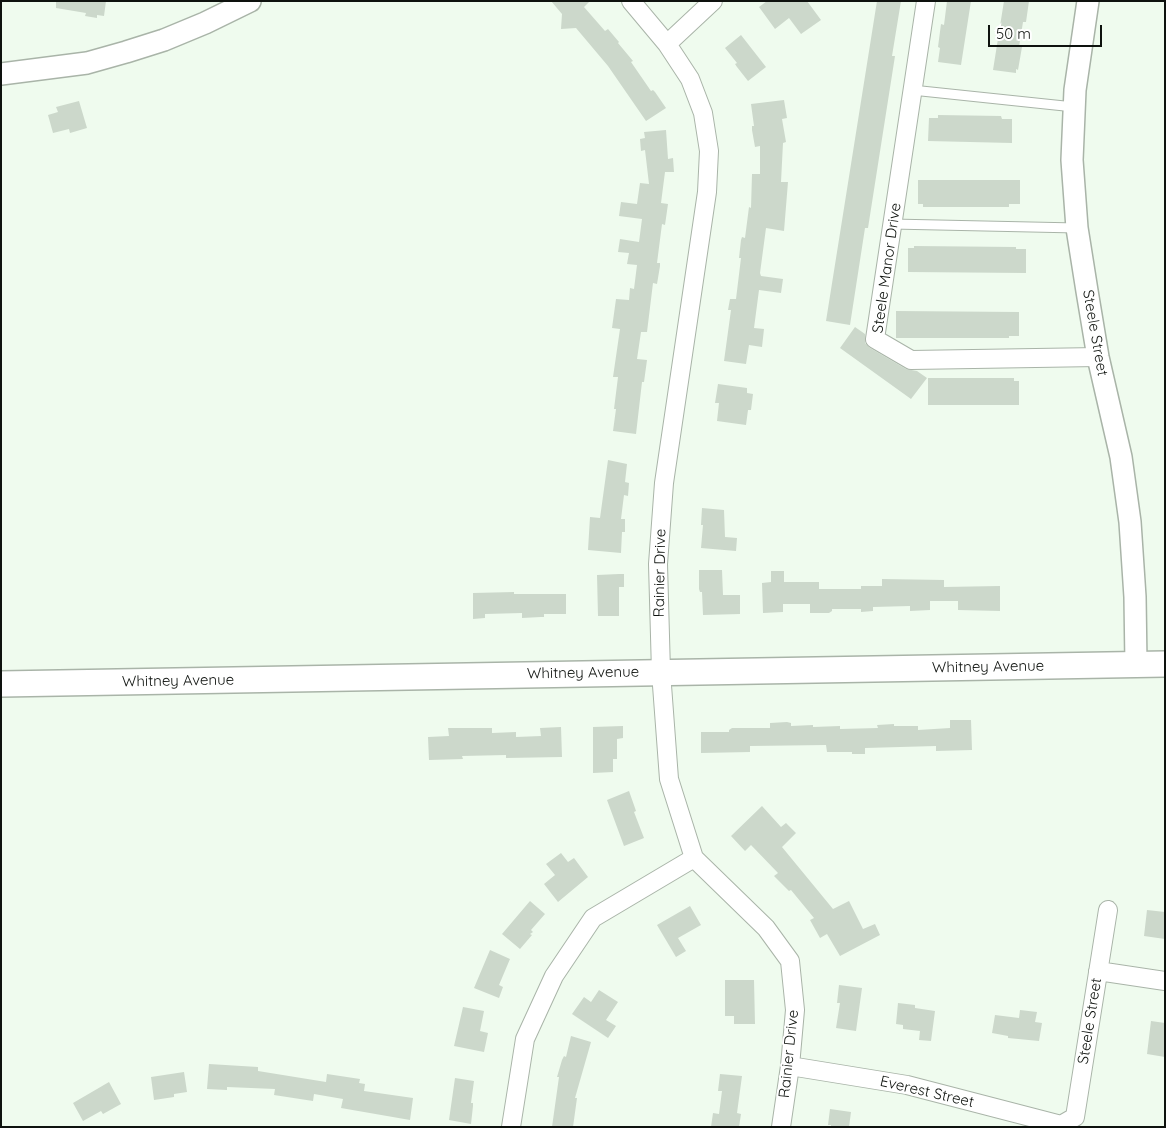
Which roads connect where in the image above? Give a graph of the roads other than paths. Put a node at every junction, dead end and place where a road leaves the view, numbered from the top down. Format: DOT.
graph roads {
  1 [pos="250,1"];
  2 [pos="631,1"];
  3 [pos="713,1"];
  4 [pos="926,1"];
  5 [pos="1088,1"];
  6 [pos="666,44"];
  7 [pos="1,74"];
  8 [pos="912,90"];
  9 [pos="1074,107"];
  10 [pos="892,224"];
  11 [pos="1077,228"];
  12 [pos="1098,356"];
  13 [pos="1136,664"];
  14 [pos="1165,664"];
  15 [pos="661,672"];
  16 [pos="1,684"];
  17 [pos="694,858"];
  18 [pos="1108,910"];
  19 [pos="1098,972"];
  20 [pos="1165,981"];
  21 [pos="790,1066"];
  22 [pos="1061,1126"];
  23 [pos="511,1127"];
  24 [pos="781,1127"];
  1 -- 7 [label="street"];
  2 -- 6 [label="street, Rainier Drive"];
  3 -- 6 [label="street"];
  4 -- 8 [label="street, Steele Manor Drive"];
  5 -- 9 [label="street, Steele Street"];
  6 -- 15 [label="street, Rainier Drive"];
  8 -- 9 [label="lane"];
  8 -- 10 [label="street, Steele Manor Drive"];
  9 -- 11 [label="street, Steele Street"];
  10 -- 11 [label="lane"];
  10 -- 12 [label="street, Steele Manor Drive"];
  11 -- 12 [label="street, Steele Street"];
  12 -- 13 [label="street, Steele Street"];
  13 -- 14 [label="main road, Whitney Avenue"];
  13 -- 15 [label="main road, Whitney Avenue"];
  15 -- 16 [label="main road, Whitney Avenue"];
  15 -- 17 [label="street, Rainier Drive"];
  17 -- 21 [label="street, Rainier Drive"];
  17 -- 23 [label="street"];
  18 -- 19 [label="street, Steele Street"];
  19 -- 20 [label="street"];
  19 -- 22 [label="street, Steele Street"];
  21 -- 22 [label="street, Everest Street"];
  21 -- 24 [label="street, Rainier Drive"];
}
